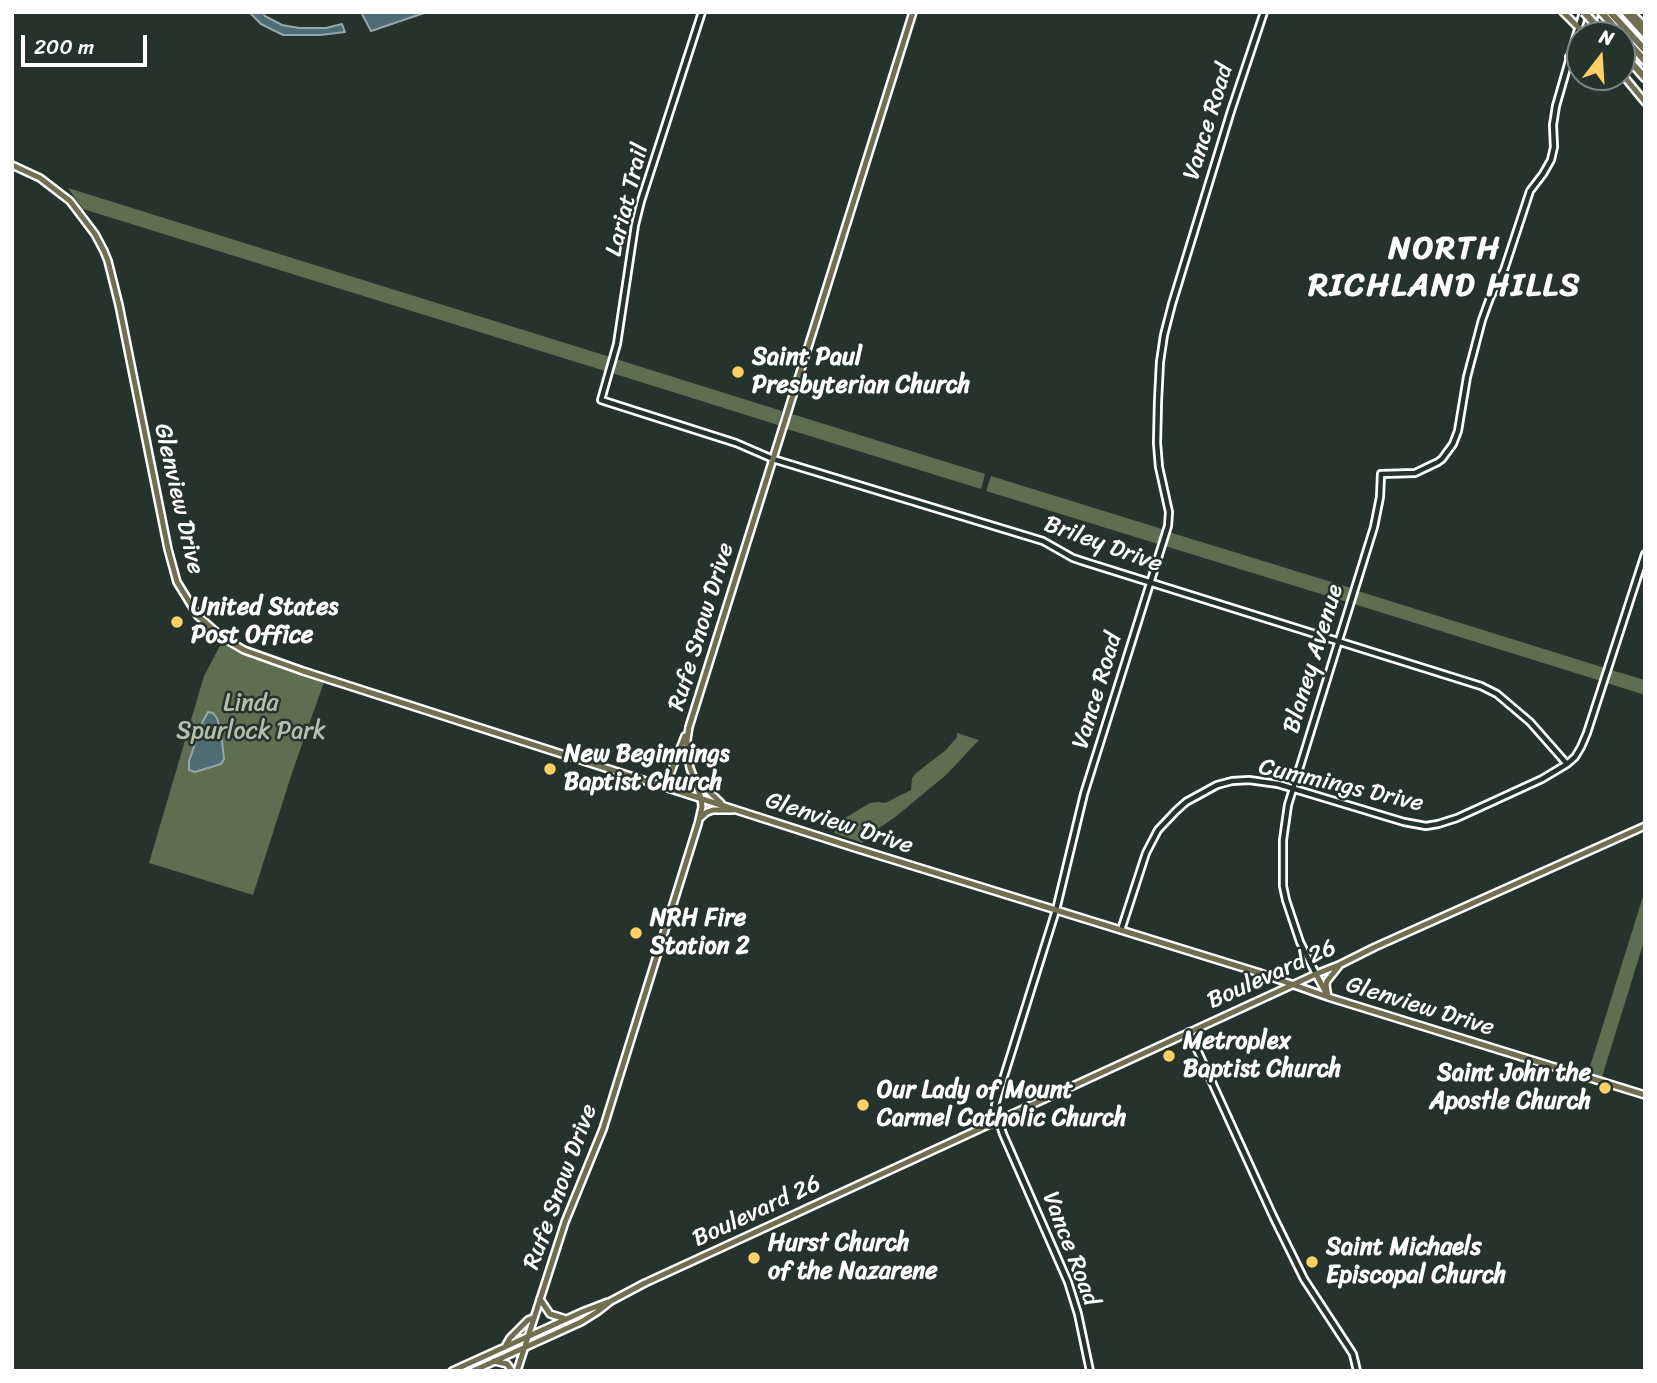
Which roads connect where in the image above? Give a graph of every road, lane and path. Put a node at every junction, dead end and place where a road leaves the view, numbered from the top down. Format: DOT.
graph roads {
  1 [pos="702,12"];
  2 [pos="913,12"];
  3 [pos="1264,12"];
  4 [pos="1628,12"];
  5 [pos="1602,13"];
  6 [pos="1645,27"];
  7 [pos="1645,34"];
  8 [pos="1645,50"];
  9 [pos="1645,61"];
  10 [pos="1566,68"];
  11 [pos="12,165"];
  12 [pos="601,400"];
  13 [pos="773,459"];
  14 [pos="1645,554"];
  15 [pos="1151,582"];
  16 [pos="1338,640"];
  17 [pos="689,727"];
  18 [pos="1567,764"];
  19 [pos="694,777"];
  20 [pos="657,784"];
  21 [pos="1293,788"];
  22 [pos="701,798"];
  23 [pos="723,805"];
  24 [pos="741,811"];
  25 [pos="700,818"];
  26 [pos="1645,826"];
  27 [pos="1056,910"];
  28 [pos="1121,930"];
  29 [pos="1339,965"];
  30 [pos="1316,974"];
  31 [pos="1293,985"];
  32 [pos="1328,997"];
  33 [pos="1189,1032"];
  34 [pos="1645,1095"];
  35 [pos="999,1120"];
  36 [pos="540,1298"];
  37 [pos="611,1301"];
  38 [pos="533,1318"];
  39 [pos="566,1319"];
  40 [pos="527,1337"];
  41 [pos="505,1346"];
  42 [pos="524,1346"];
  43 [pos="494,1361"];
  44 [pos="453,1371"];
  45 [pos="473,1371"];
  46 [pos="514,1371"];
  47 [pos="1090,1371"];
  48 [pos="1357,1371"];
  1 -- 12 [label="street, Lariat Trail"];
  2 -- 13 [label="main road, Rufe Snow Drive"];
  3 -- 15 [label="street, Vance Road"];
  4 -- 6 [label="highway"];
  4 -- 7 [label="highway"];
  5 -- 8 [label="highway"];
  5 -- 9 [label="highway"];
  10 -- 16 [label="street, Blaney Avenue"];
  11 -- 20 [label="main road, Glenview Drive"];
  12 -- 13 [label="street, Briley Drive"];
  13 -- 15 [label="street, Briley Drive"];
  13 -- 17 [label="main road, Rufe Snow Drive"];
  14 -- 18 [label="street, Cummings Drive"];
  15 -- 16 [label="street, Briley Drive"];
  15 -- 27 [label="street, Vance Road"];
  16 -- 18 [label="street, Briley Drive"];
  16 -- 21 [label="street, Blaney Avenue"];
  17 -- 19 [label="main road, Rufe Snow Drive"];
  17 -- 20 [label="main road"];
  18 -- 21 [label="street, Cummings Drive"];
  19 -- 22 [label="main road, Rufe Snow Drive"];
  19 -- 23 [label="main road"];
  20 -- 22 [label="main road, Glenview Drive"];
  21 -- 28 [label="street, Cummings Drive"];
  21 -- 30 [label="street, Blaney Avenue"];
  22 -- 23 [label="main road, Glenview Drive"];
  22 -- 25 [label="main road, Rufe Snow Drive"];
  23 -- 24 [label="main road, Glenview Drive"];
  24 -- 25 [label="main road"];
  24 -- 27 [label="main road, Glenview Drive"];
  25 -- 36 [label="main road, Rufe Snow Drive"];
  26 -- 29 [label="main road, Boulevard 26"];
  27 -- 28 [label="main road, Glenview Drive"];
  27 -- 35 [label="street, Vance Road"];
  28 -- 31 [label="main road, Glenview Drive"];
  29 -- 30 [label="main road, Boulevard 26"];
  29 -- 32 [label="main road"];
  30 -- 31 [label="main road, Boulevard 26"];
  30 -- 32 [label="main road"];
  31 -- 32 [label="main road, Glenview Drive"];
  31 -- 33 [label="main road, Boulevard 26"];
  32 -- 34 [label="main road, Glenview Drive"];
  33 -- 35 [label="main road, Boulevard 26"];
  33 -- 48 [label="street"];
  35 -- 37 [label="main road, Boulevard 26"];
  35 -- 47 [label="street, Vance Road"];
  36 -- 38 [label="main road, Rufe Snow Drive"];
  36 -- 39 [label="main road"];
  37 -- 39 [label="main road, Boulevard 26"];
  37 -- 42 [label="main road, Boulevard 26"];
  38 -- 40 [label="main road, Rufe Snow Drive"];
  38 -- 41 [label="main road"];
  39 -- 40 [label="main road, Boulevard 26"];
  40 -- 41 [label="main road, Boulevard 26"];
  40 -- 42 [label="main road, Rufe Snow Drive"];
  41 -- 44 [label="main road, Boulevard 26"];
  42 -- 43 [label="main road, Boulevard 26"];
  42 -- 46 [label="main road, Rufe Snow Drive"];
  43 -- 45 [label="main road, Boulevard 26"];
  43 -- 46 [label="main road"];
}
